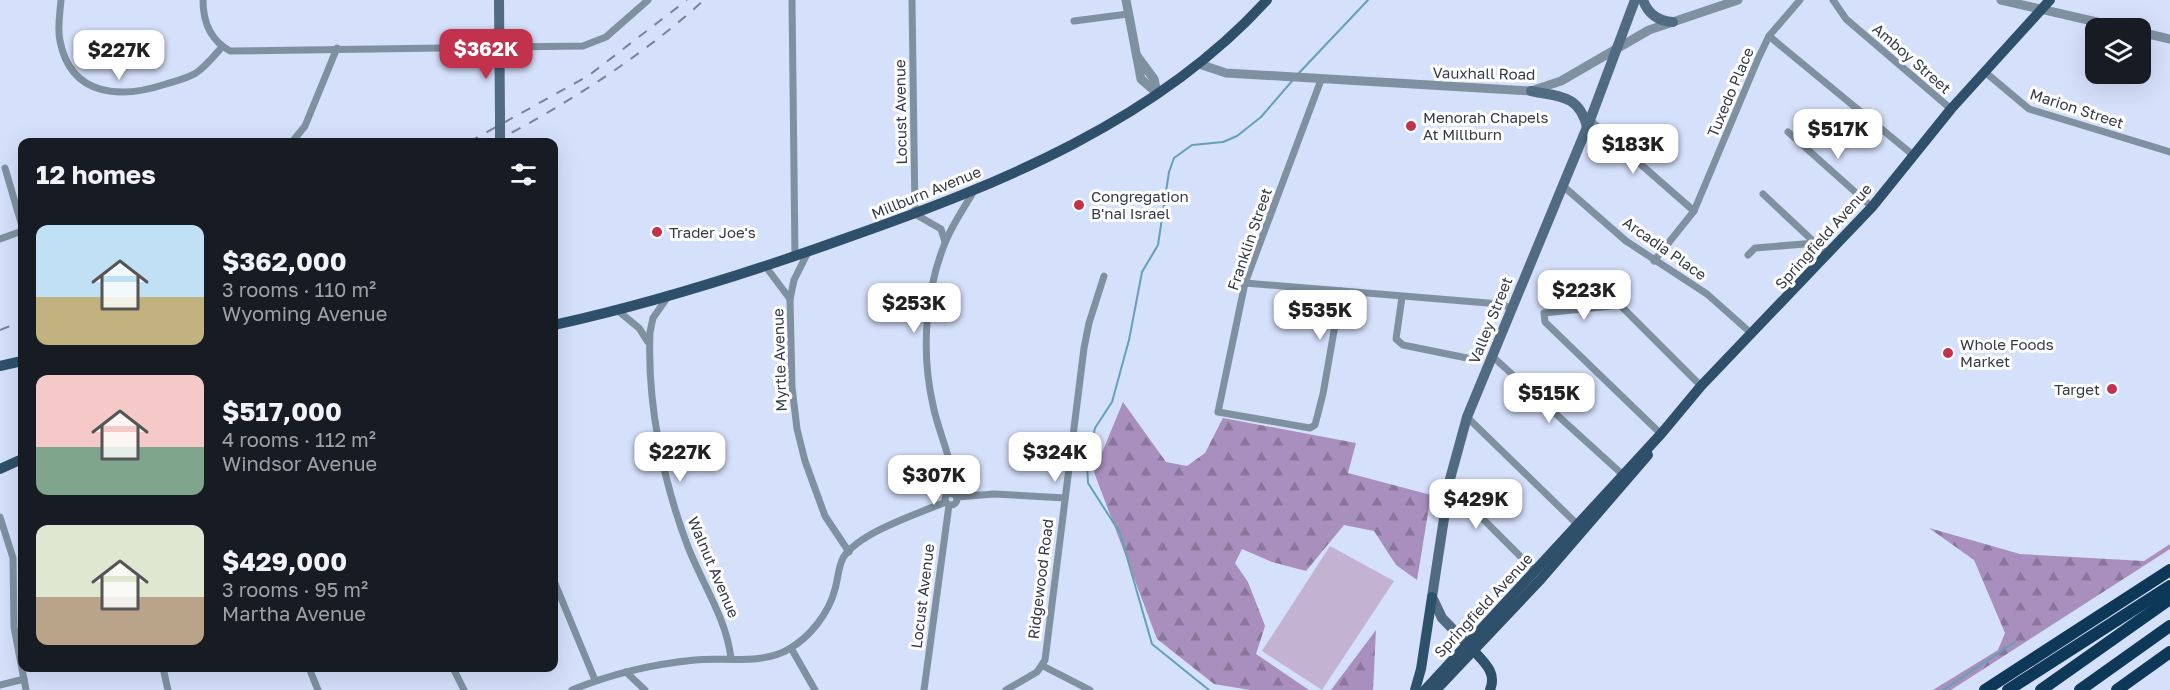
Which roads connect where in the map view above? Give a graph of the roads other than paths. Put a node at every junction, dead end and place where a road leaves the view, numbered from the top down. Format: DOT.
graph roads {
  1 [pos="61,0"];
  2 [pos="203,0"];
  3 [pos="499,0"];
  4 [pos="648,0"];
  5 [pos="792,0"];
  6 [pos="912,0"];
  7 [pos="1126,0"];
  8 [pos="1635,0"];
  9 [pos="1643,0"];
  10 [pos="1738,0"];
  11 [pos="1800,0"];
  12 [pos="1833,0"];
  13 [pos="2001,0"];
  14 [pos="2050,0"];
  15 [pos="1261,2"];
  16 [pos="2040,11"];
  17 [pos="1128,14"];
  18 [pos="2085,20"];
  19 [pos="1074,21"];
  20 [pos="1673,22"];
  21 [pos="2151,35"];
  22 [pos="1769,36"];
  23 [pos="2170,39"];
  24 [pos="500,46"];
  25 [pos="222,47"];
  26 [pos="1618,47"];
  27 [pos="337,48"];
  28 [pos="1199,64"];
  29 [pos="1985,72"];
  30 [pos="1321,80"];
  31 [pos="1531,91"];
  32 [pos="1157,93"];
  33 [pos="1951,109"];
  34 [pos="1588,123"];
  35 [pos="1788,132"];
  36 [pos="295,138"];
  37 [pos="500,138"];
  38 [pos="2170,152"];
  39 [pos="1912,155"];
  40 [pos="5,168"];
  41 [pos="1562,185"];
  42 [pos="975,189"];
  43 [pos="1763,194"];
  44 [pos="1872,207"];
  45 [pos="1694,211"];
  46 [pos="18,212"];
  47 [pos="915,214"];
  48 [pos="18,232"];
  49 [pos="0,239"];
  50 [pos="945,243"];
  51 [pos="1815,243"];
  52 [pos="808,252"];
  53 [pos="1748,255"];
  54 [pos="1828,255"];
  55 [pos="795,257"];
  56 [pos="1654,261"];
  57 [pos="766,267"];
  58 [pos="1104,276"];
  59 [pos="1245,283"];
  60 [pos="1341,291"];
  61 [pos="668,296"];
  62 [pos="1402,297"];
  63 [pos="790,299"];
  64 [pos="1511,308"];
  65 [pos="617,309"];
  66 [pos="558,324"];
  67 [pos="1752,334"];
  68 [pos="649,344"];
  69 [pos="1492,356"];
  70 [pos="1467,358"];
  71 [pos="18,362"];
  72 [pos="0,366"];
  73 [pos="1701,386"];
  74 [pos="1467,417"];
  75 [pos="1661,434"];
  76 [pos="18,461"];
  77 [pos="0,469"];
  78 [pos="1622,474"];
  79 [pos="1448,489"];
  80 [pos="955,495"];
  81 [pos="1065,498"];
  82 [pos="947,504"];
  83 [pos="0,517"];
  84 [pos="1578,525"];
  85 [pos="849,552"];
  86 [pos="2170,570"];
  87 [pos="1535,571"];
  88 [pos="2170,586"];
  89 [pos="558,591"];
  90 [pos="1432,597"];
  91 [pos="2170,599"];
  92 [pos="2170,626"];
  93 [pos="1470,647"];
  94 [pos="18,648"];
  95 [pos="790,648"];
  96 [pos="2170,652"];
  97 [pos="731,658"];
  98 [pos="1043,666"];
  99 [pos="23,672"];
  100 [pos="164,672"];
  101 [pos="311,672"];
  102 [pos="455,672"];
  103 [pos="626,672"];
  104 [pos="24,679"];
  105 [pos="595,680"];
  106 [pos="0,685"];
  107 [pos="27,690"];
  108 [pos="168,690"];
  109 [pos="318,690"];
  110 [pos="464,690"];
  111 [pos="572,690"];
  112 [pos="645,690"];
  113 [pos="815,690"];
  114 [pos="924,690"];
  115 [pos="1006,690"];
  116 [pos="1090,690"];
  117 [pos="1415,690"];
  118 [pos="1425,690"];
  119 [pos="1436,690"];
  120 [pos="1490,690"];
  121 [pos="1985,690"];
  122 [pos="2007,690"];
  123 [pos="2041,690"];
  124 [pos="2080,690"];
  125 [pos="2117,690"];
  1 -- 25 [label="street"];
  2 -- 25 [label="street"];
  3 -- 24 [label="main road"];
  4 -- 24 [label="street"];
  5 -- 55 [label="street"];
  6 -- 47 [label="street, Locust Avenue"];
  7 -- 17 [label="street"];
  8 -- 26 [label="main road, Valley Street"];
  9 -- 20 [label="main road"];
  10 -- 20 [label="street, Vauxhall Road"];
  11 -- 22 [label="street, Tuxedo Place"];
  12 -- 33 [label="street, Amboy Street"];
  13 -- 16 [label="street"];
  14 -- 16 [label="main road, Springfield Avenue"];
  15 -- 28 [label="main road, Millburn Avenue"];
  16 -- 18 [label="street"];
  16 -- 29 [label="main road, Springfield Avenue"];
  17 -- 19 [label="street"];
  17 -- 32 [label="street"];
  20 -- 26 [label="street, Vauxhall Road"];
  21 -- 23 [label="street"];
  22 -- 39 [label="street"];
  22 -- 45 [label="street, Tuxedo Place"];
  24 -- 27 [label="street"];
  24 -- 37 [label="main road, bridge"];
  25 -- 27 [label="street"];
  26 -- 31 [label="street, Vauxhall Road"];
  26 -- 34 [label="main road, Valley Street"];
  27 -- 36 [label="street"];
  28 -- 30 [label="street, Vauxhall Road"];
  28 -- 32 [label="main road, Millburn Avenue"];
  29 -- 33 [label="main road, Springfield Avenue"];
  29 -- 38 [label="street, Marion Street"];
  30 -- 31 [label="street, Vauxhall Road"];
  30 -- 59 [label="street, Franklin Street"];
  31 -- 34 [label="main road"];
  32 -- 42 [label="main road, Millburn Avenue"];
  33 -- 39 [label="main road, Springfield Avenue"];
  34 -- 41 [label="main road, Valley Street"];
  34 -- 45 [label="street"];
  35 -- 44 [label="street"];
  39 -- 44 [label="main road, Springfield Avenue"];
  40 -- 46 [label="street"];
  41 -- 56 [label="street, Arcadia Place"];
  41 -- 64 [label="main road, Valley Street"];
  42 -- 47 [label="main road, Millburn Avenue"];
  42 -- 50 [label="street"];
  43 -- 51 [label="street"];
  44 -- 54 [label="main road, Springfield Avenue"];
  45 -- 56 [label="street, Tuxedo Place"];
  47 -- 50 [label="street"];
  47 -- 52 [label="main road, Millburn Avenue"];
  48 -- 49 [label="street"];
  50 -- 80 [label="street"];
  51 -- 53 [label="street"];
  51 -- 54 [label="street"];
  52 -- 55 [label="main road, Millburn Avenue"];
  52 -- 63 [label="street, Myrtle Avenue"];
  54 -- 67 [label="main road, Springfield Avenue"];
  55 -- 57 [label="main road, Millburn Avenue"];
  56 -- 67 [label="street, Arcadia Place"];
  57 -- 61 [label="main road, Millburn Avenue"];
  57 -- 63 [label="street, Myrtle Avenue"];
  58 -- 81 [label="street, Ridgewood Road"];
  59 -- 60 [label="street"];
  59 -- 60 [label="street, Franklin Street"];
  60 -- 62 [label="street"];
  61 -- 65 [label="main road, Millburn Avenue"];
  61 -- 68 [label="street, Walnut Avenue"];
  62 -- 64 [label="street"];
  62 -- 70 [label="street"];
  63 -- 85 [label="street, Myrtle Avenue"];
  64 -- 69 [label="main road, Valley Street"];
  65 -- 66 [label="main road, Millburn Avenue"];
  65 -- 68 [label="street"];
  67 -- 73 [label="main road, Springfield Avenue"];
  68 -- 97 [label="street, Walnut Avenue"];
  69 -- 74 [label="main road, Valley Street"];
  69 -- 78 [label="street"];
  71 -- 72 [label="main road"];
  73 -- 75 [label="main road, Springfield Avenue"];
  73 -- 75 [label="street"];
  74 -- 79 [label="main road, Valley Street"];
  74 -- 84 [label="street"];
  75 -- 78 [label="main road, Springfield Avenue"];
  75 -- 93 [label="main road, Springfield Avenue"];
  76 -- 77 [label="main road"];
  78 -- 84 [label="main road, Springfield Avenue"];
  79 -- 87 [label="street"];
  79 -- 90 [label="main road, Valley Street"];
  80 -- 81 [label="street"];
  80 -- 82 [label="street"];
  81 -- 98 [label="street, Ridgewood Road"];
  82 -- 85 [label="street"];
  82 -- 114 [label="street, Locust Avenue"];
  83 -- 94 [label="street"];
  84 -- 87 [label="main road, Springfield Avenue"];
  85 -- 95 [label="street"];
  86 -- 121 [label="highway"];
  87 -- 93 [label="main road, Springfield Avenue"];
  88 -- 122 [label="highway"];
  89 -- 105 [label="street"];
  90 -- 93 [label="main road"];
  90 -- 117 [label="main road"];
  91 -- 123 [label="highway"];
  92 -- 124 [label="highway"];
  93 -- 118 [label="main road, Springfield Avenue"];
  93 -- 119 [label="main road, Springfield Avenue"];
  93 -- 120 [label="main road"];
  95 -- 97 [label="street"];
  95 -- 113 [label="street"];
  96 -- 125 [label="highway"];
  97 -- 103 [label="street"];
  98 -- 115 [label="street"];
  98 -- 116 [label="street"];
  99 -- 104 [label="street"];
  100 -- 108 [label="street"];
  101 -- 109 [label="street"];
  102 -- 110 [label="street"];
  103 -- 105 [label="street"];
  103 -- 112 [label="street"];
  104 -- 106 [label="street"];
  104 -- 107 [label="street"];
  105 -- 111 [label="street"];
}
